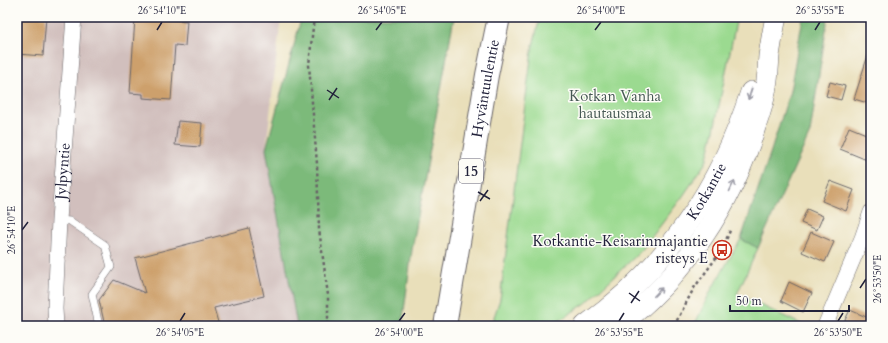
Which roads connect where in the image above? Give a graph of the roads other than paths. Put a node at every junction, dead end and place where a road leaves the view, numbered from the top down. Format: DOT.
graph roads {
  1 [pos="74,17"];
  2 [pos="499,17"];
  3 [pos="776,17"];
  4 [pos="771,45"];
  5 [pos="871,212"];
  6 [pos="59,220"];
  7 [pos="615,302"];
  8 [pos="642,319"];
  9 [pos="56,326"];
  10 [pos="99,326"];
  11 [pos="445,326"];
  12 [pos="584,326"];
  13 [pos="615,326"];
  14 [pos="618,326"];
  15 [pos="825,326"];
  1 -- 6 [label="street, Jylpyntie"];
  2 -- 11 [label="highway, Hyväntuulentie / 15"];
  3 -- 4 [label="street, Kotkantie"];
  4 -- 7 [label="street, Kotkantie, one-way"];
  8 -- 4 [label="street, Kotkantie, one-way"];
  5 -- 15 [label="street"];
  6 -- 9 [label="street, Jylpyntie"];
  6 -- 10 [label="lane"];
  7 -- 8 [label="street"];
  7 -- 12 [label="street, Kotkantie"];
  7 -- 13 [label="street"];
  8 -- 14 [label="street, Kotkantie"];
}
